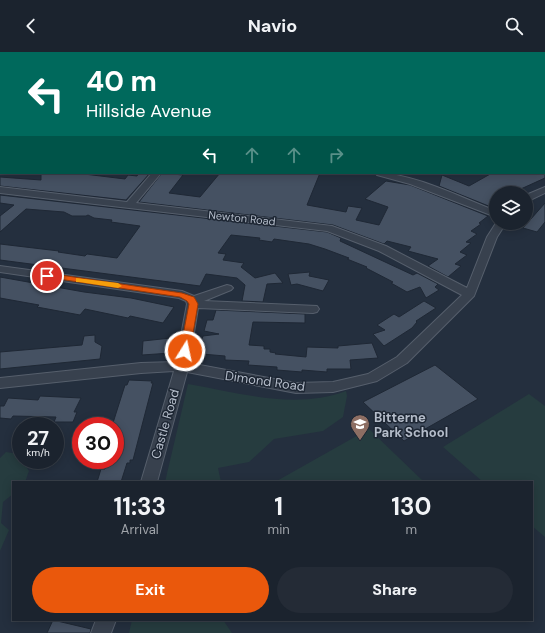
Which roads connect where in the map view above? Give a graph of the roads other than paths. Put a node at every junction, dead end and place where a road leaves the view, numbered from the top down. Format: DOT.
graph roads {
  1 [pos="156,174"];
  2 [pos="384,174"];
  3 [pos="0,190"];
  4 [pos="545,190"];
  5 [pos="533,196"];
  6 [pos="128,206"];
  7 [pos="489,211"];
  8 [pos="496,230"];
  9 [pos="0,269"];
  10 [pos="226,288"];
  11 [pos="470,294"];
  12 [pos="192,302"];
  13 [pos="313,309"];
  14 [pos="182,366"];
  15 [pos="0,383"];
  16 [pos="149,481"];
  17 [pos="106,621"];
  18 [pos="101,633"];
  1 -- 6 [label="street"];
  2 -- 7 [label="street"];
  3 -- 6 [label="street, Newton Road"];
  4 -- 5 [label="street"];
  6 -- 11 [label="street, Newton Road"];
  8 -- 11 [label="street, Dimond Road"];
  9 -- 12 [label="street"];
  10 -- 12 [label="street"];
  11 -- 14 [label="street, Dimond Road"];
  12 -- 13 [label="street"];
  12 -- 14 [label="street, Castle Road"];
  14 -- 15 [label="street, Dimond Road"];
  14 -- 16 [label="street, Castle Road"];
  17 -- 18 [label="street"];
}
